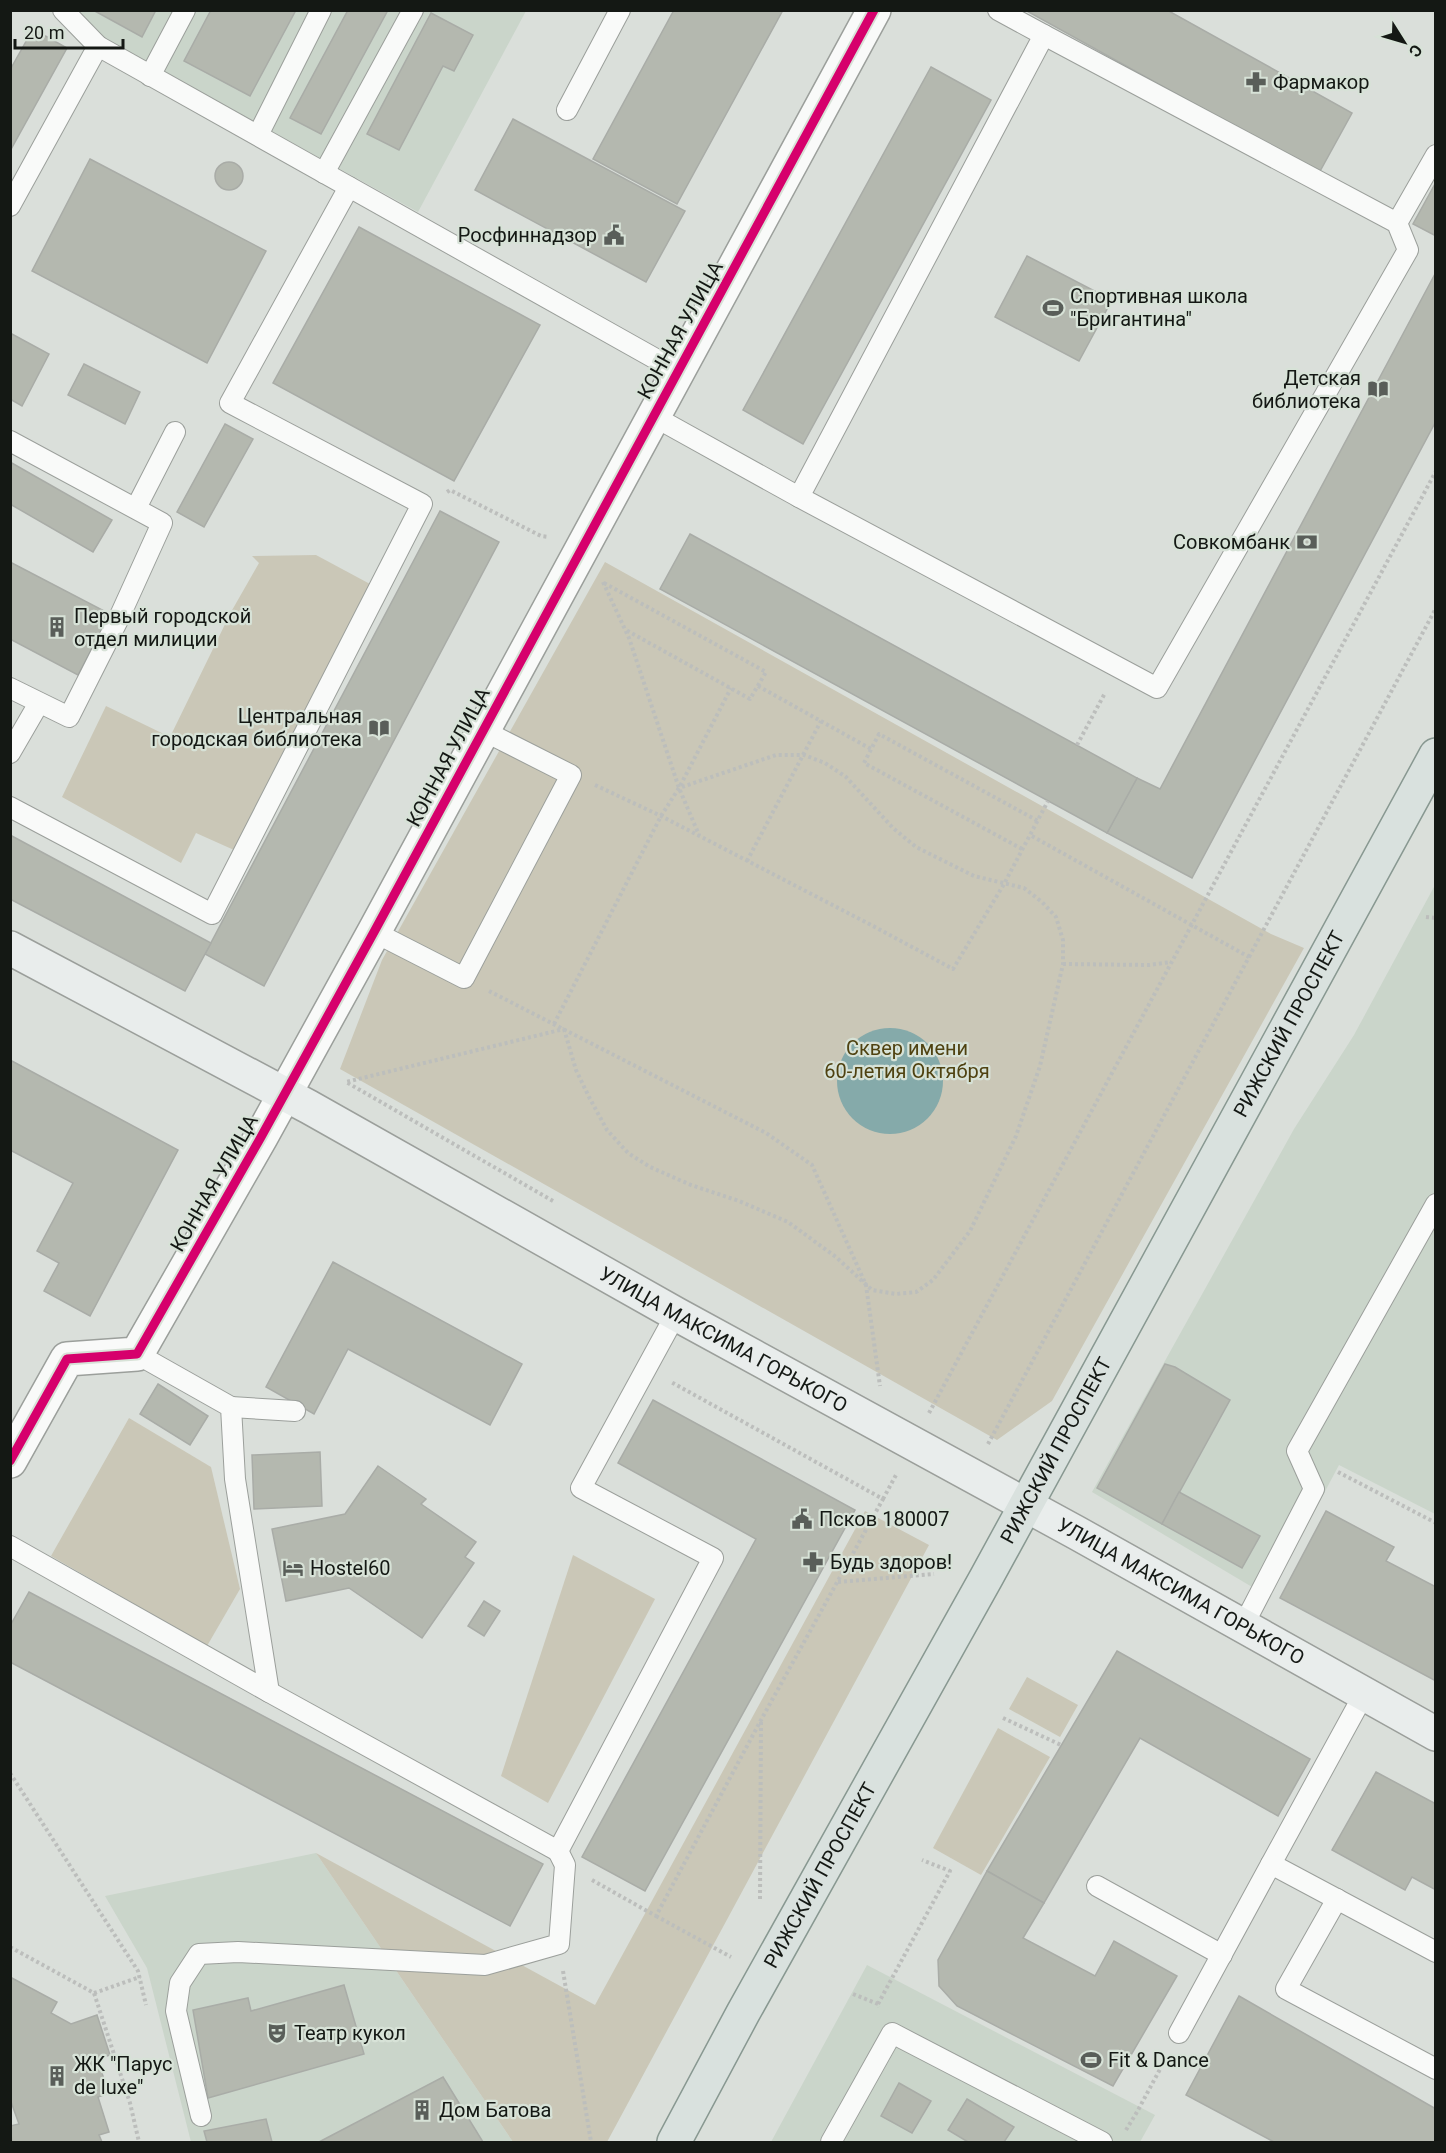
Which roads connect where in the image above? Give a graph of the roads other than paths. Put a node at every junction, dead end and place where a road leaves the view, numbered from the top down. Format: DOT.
graph roads {
  1 [pos="63,10"];
  2 [pos="185,10"];
  3 [pos="321,10"];
  4 [pos="413,10"];
  5 [pos="620,10"];
  6 [pos="874,10"];
  7 [pos="998,10"];
  8 [pos="1044,34"];
  9 [pos="98,46"];
  10 [pos="150,76"];
  11 [pos="567,110"];
  12 [pos="258,135"];
  13 [pos="1436,155"];
  14 [pos="324,173"];
  15 [pos="349,187"];
  16 [pos="10,206"];
  17 [pos="1397,223"];
  18 [pos="679,372"];
  19 [pos="653,417"];
  20 [pos="175,432"];
  21 [pos="10,441"];
  22 [pos="799,497"];
  23 [pos="136,508"];
  24 [pos="10,688"];
  25 [pos="39,703"];
  26 [pos="482,730"];
  27 [pos="10,753"];
  28 [pos="1436,755"];
  29 [pos="10,807"];
  30 [pos="374,932"];
  31 [pos="10,948"];
  32 [pos="284,1095"];
  33 [pos="1436,1203"];
  34 [pos="676,1314"];
  35 [pos="137,1354"];
  36 [pos="231,1407"];
  37 [pos="295,1411"];
  38 [pos="10,1461"];
  39 [pos="1025,1505"];
  40 [pos="10,1546"];
  41 [pos="1243,1626"];
  42 [pos="269,1692"];
  43 [pos="1364,1694"];
  44 [pos="1436,1734"];
  45 [pos="562,1858"];
  46 [pos="1271,1864"];
  47 [pos="1097,1886"];
  48 [pos="1337,1899"];
  49 [pos="1436,1952"];
  50 [pos="1222,1955"];
  51 [pos="1179,2033"];
  52 [pos="1436,2069"];
  53 [pos="201,2116"];
  54 [pos="674,2142"];
  55 [pos="831,2142"];
  56 [pos="1102,2142"];
  1 -- 9 [label="lane"];
  2 -- 10 [label="lane"];
  3 -- 12 [label="lane"];
  4 -- 14 [label="lane"];
  5 -- 11 [label="lane"];
  6 -- 18 [label="street, КОННАЯ УЛИЦА"];
  7 -- 8 [label="lane"];
  8 -- 17 [label="lane"];
  8 -- 22 [label="lane"];
  9 -- 10 [label="lane"];
  9 -- 16 [label="lane"];
  10 -- 12 [label="lane"];
  12 -- 14 [label="lane"];
  13 -- 17 [label="lane"];
  14 -- 15 [label="lane"];
  15 -- 18 [label="lane"];
  15 -- 29 [label="lane"];
  17 -- 22 [label="lane"];
  18 -- 19 [label="street, КОННАЯ УЛИЦА"];
  19 -- 22 [label="lane"];
  19 -- 26 [label="street, КОННАЯ УЛИЦА"];
  20 -- 23 [label="lane"];
  21 -- 23 [label="lane"];
  23 -- 25 [label="lane"];
  24 -- 25 [label="lane"];
  25 -- 27 [label="lane"];
  26 -- 30 [label="street, КОННАЯ УЛИЦА"];
  26 -- 30 [label="lane"];
  28 -- 39 [label="main road, РИЖСКИЙ ПРОСПЕКТ"];
  30 -- 32 [label="street, КОННАЯ УЛИЦА"];
  31 -- 32 [label="main road, УЛИЦА МАКСИМА ГОРЬКОГО"];
  32 -- 34 [label="main road, УЛИЦА МАКСИМА ГОРЬКОГО"];
  32 -- 35 [label="street, КОННАЯ УЛИЦА"];
  33 -- 41 [label="lane"];
  34 -- 39 [label="main road, УЛИЦА МАКСИМА ГОРЬКОГО"];
  34 -- 45 [label="lane"];
  35 -- 36 [label="lane"];
  35 -- 38 [label="street"];
  36 -- 37 [label="lane"];
  36 -- 42 [label="lane"];
  39 -- 41 [label="main road, УЛИЦА МАКСИМА ГОРЬКОГО"];
  39 -- 54 [label="main road, РИЖСКИЙ ПРОСПЕКТ"];
  40 -- 42 [label="lane"];
  41 -- 43 [label="main road, УЛИЦА МАКСИМА ГОРЬКОГО"];
  42 -- 45 [label="lane"];
  43 -- 44 [label="main road, УЛИЦА МАКСИМА ГОРЬКОГО"];
  43 -- 46 [label="lane"];
  45 -- 53 [label="lane"];
  46 -- 48 [label="lane"];
  46 -- 50 [label="lane"];
  47 -- 50 [label="lane"];
  48 -- 49 [label="lane"];
  48 -- 52 [label="lane"];
  50 -- 51 [label="lane"];
  55 -- 56 [label="lane"];
}
